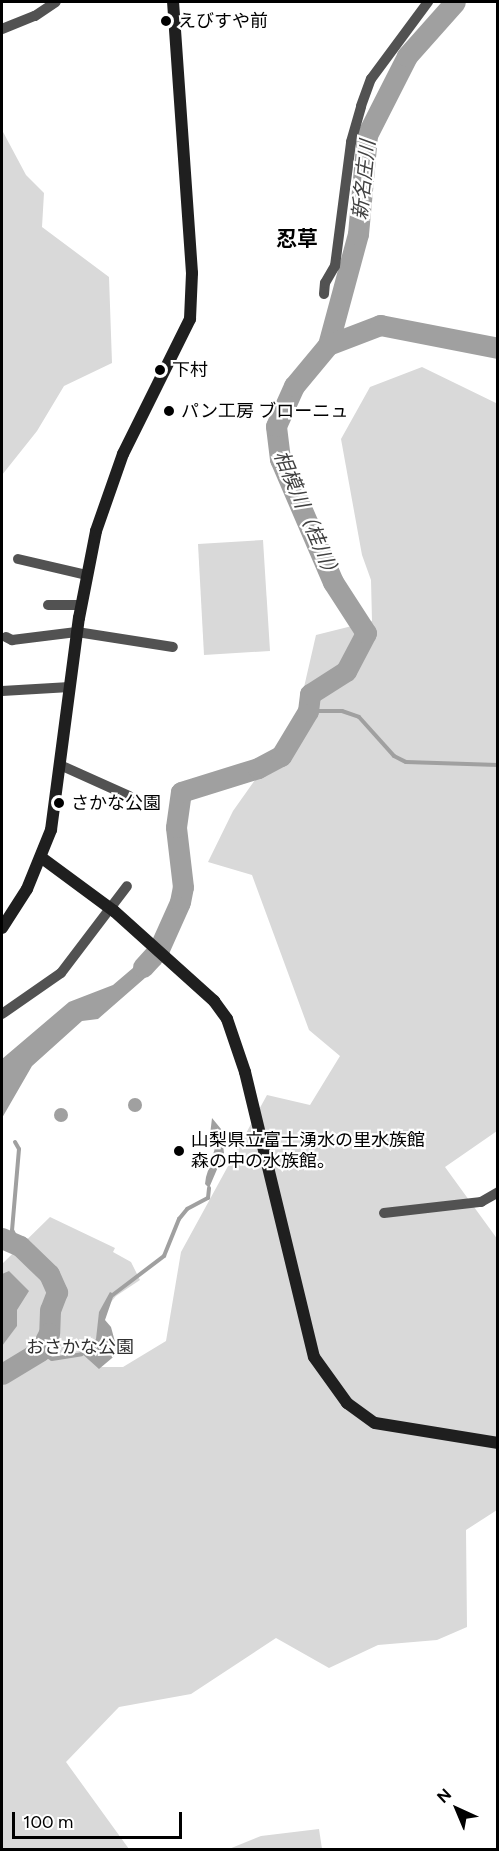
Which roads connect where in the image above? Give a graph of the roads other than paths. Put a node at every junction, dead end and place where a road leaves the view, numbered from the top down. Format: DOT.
graph roads {
  1 [pos="56,2"];
  2 [pos="173,2"];
  3 [pos="428,2"];
  4 [pos="2,29"];
  5 [pos="324,294"];
  6 [pos="18,559"];
  7 [pos="87,574"];
  8 [pos="48,605"];
  9 [pos="82,605"];
  10 [pos="78,632"];
  11 [pos="6,637"];
  12 [pos="174,647"];
  13 [pos="70,687"];
  14 [pos="2,691"];
  15 [pos="60,765"];
  16 [pos="129,796"];
  17 [pos="42,858"];
  18 [pos="127,886"];
  19 [pos="112,909"];
  20 [pos="2,928"];
  21 [pos="2,1014"];
  22 [pos="498,1191"];
  23 [pos="384,1213"];
  24 [pos="498,1443"];
  1 -- 4 [label="street"];
  2 -- 7 [label="street"];
  3 -- 5 [label="street"];
  6 -- 7 [label="street"];
  7 -- 9 [label="street"];
  8 -- 9 [label="street"];
  9 -- 10 [label="street"];
  10 -- 11 [label="street"];
  10 -- 12 [label="street"];
  10 -- 13 [label="street"];
  13 -- 14 [label="street"];
  13 -- 15 [label="street"];
  15 -- 16 [label="street"];
  15 -- 17 [label="street"];
  17 -- 19 [label="street"];
  17 -- 20 [label="street"];
  18 -- 19 [label="street"];
  19 -- 21 [label="street"];
  19 -- 24 [label="street"];
  22 -- 23 [label="street"];
}
